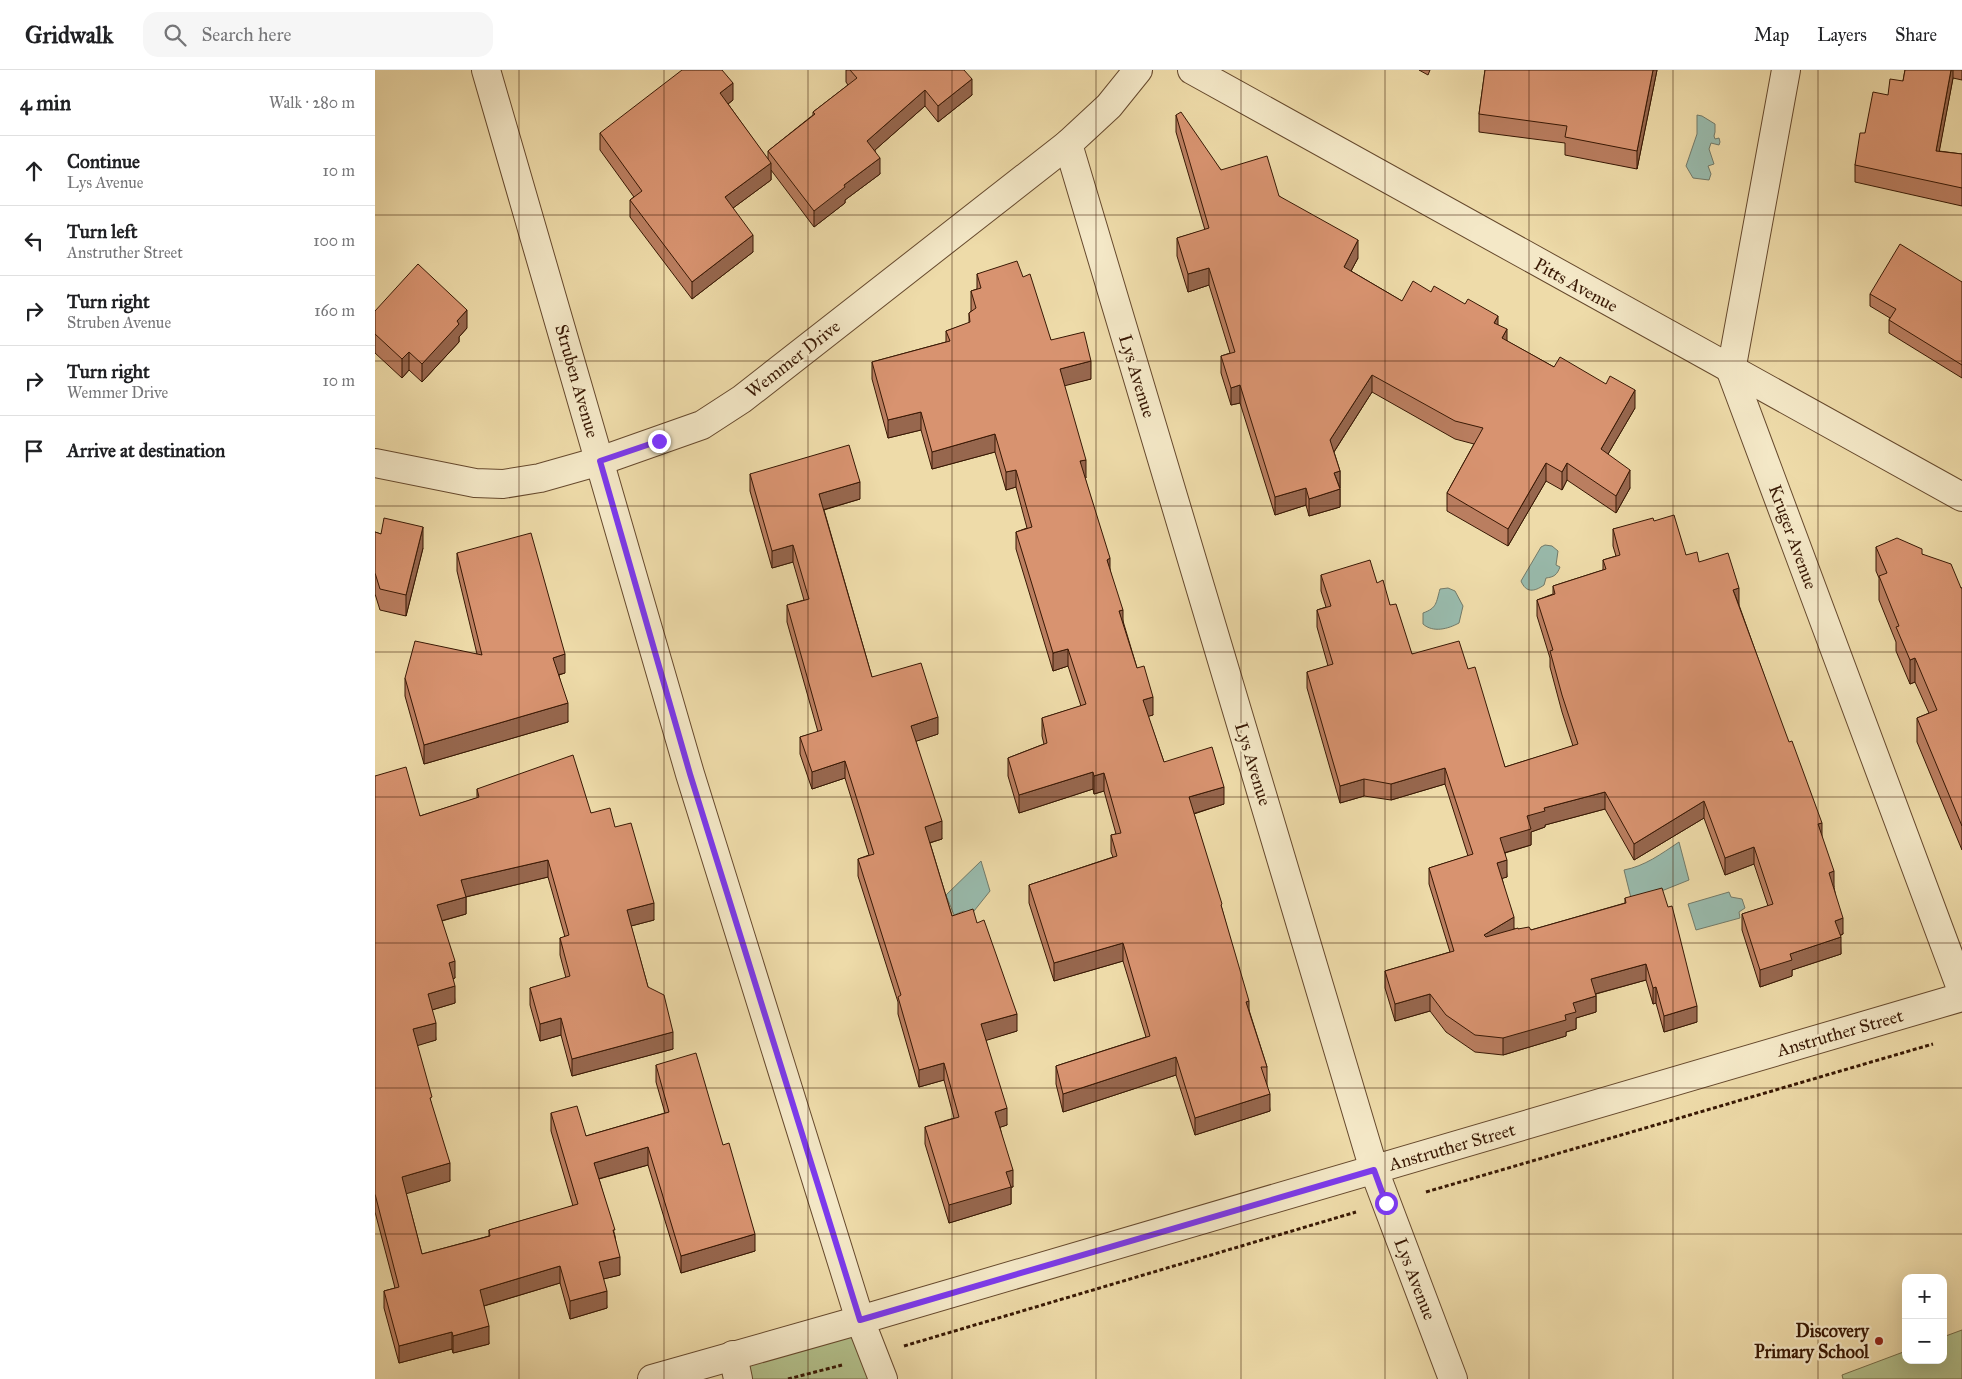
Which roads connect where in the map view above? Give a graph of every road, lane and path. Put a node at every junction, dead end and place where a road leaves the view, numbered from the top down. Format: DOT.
graph roads {
  1 [pos="486,70"];
  2 [pos="1138,70"];
  3 [pos="1192,70"];
  4 [pos="1786,70"];
  5 [pos="1068,144"];
  6 [pos="1731,371"];
  7 [pos="600,461"];
  8 [pos="375,463"];
  9 [pos="1962,497"];
  10 [pos="1962,991"];
  11 [pos="1962,997"];
  12 [pos="1933,1044"];
  13 [pos="1374,1170"];
  14 [pos="1426,1192"];
  15 [pos="1359,1211"];
  16 [pos="860,1320"];
  17 [pos="903,1346"];
  18 [pos="735,1367"];
  19 [pos="879,1368"];
  20 [pos="653,1379"];
  21 [pos="788,1379"];
  22 [pos="1453,1379"];
  1 -- 7 [label="street, Struben Avenue"];
  2 -- 5 [label="street, Wemmer Drive"];
  3 -- 6 [label="street, Pitts Avenue"];
  4 -- 6 [label="street"];
  5 -- 7 [label="street, Wemmer Drive"];
  5 -- 13 [label="street, Lys Avenue"];
  6 -- 9 [label="street, Pitts Avenue"];
  6 -- 10 [label="street, Kruger Avenue"];
  7 -- 8 [label="street, Wemmer Drive"];
  7 -- 16 [label="street, Struben Avenue"];
  11 -- 13 [label="street, Anstruther Street"];
  12 -- 14 [label="path"];
  13 -- 16 [label="street, Anstruther Street"];
  13 -- 22 [label="street, Lys Avenue"];
  15 -- 17 [label="path"];
  16 -- 18 [label="street, Anstruther Street"];
  16 -- 19 [label="street, Struben Avenue"];
  18 -- 20 [label="street, Anstruther Street"];
  19 -- 21 [label="path"];
}
